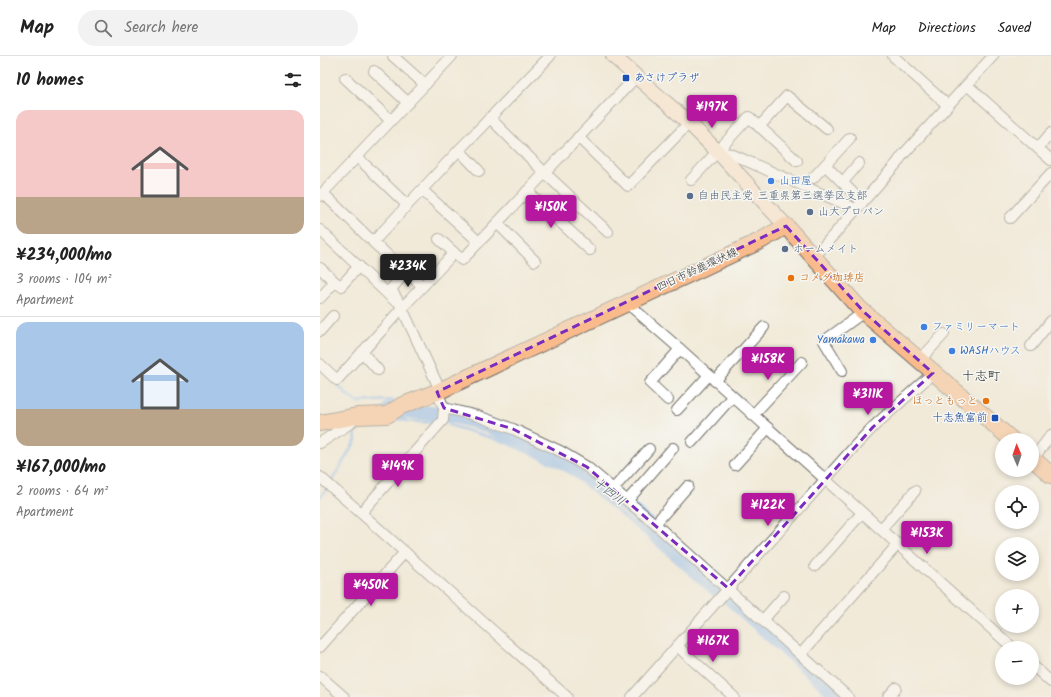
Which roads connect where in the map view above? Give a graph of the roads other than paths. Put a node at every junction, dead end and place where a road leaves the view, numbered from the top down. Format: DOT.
graph roads {
  1 [pos="393,56"];
  2 [pos="452,56"];
  3 [pos="550,56"];
  4 [pos="613,56"];
  5 [pos="893,56"];
  6 [pos="993,56"];
  7 [pos="374,71"];
  8 [pos="636,77"];
  9 [pos="345,78"];
  10 [pos="426,84"];
  11 [pos="967,85"];
  12 [pos="409,102"];
  13 [pos="947,106"];
  14 [pos="490,118"];
  15 [pos="392,119"];
  16 [pos="689,124"];
  17 [pos="759,127"];
  18 [pos="827,129"];
  19 [pos="1051,133"];
  20 [pos="578,137"];
  21 [pos="850,138"];
  22 [pos="1038,148"];
  23 [pos="459,150"];
  24 [pos="718,152"];
  25 [pos="356,157"];
  26 [pos="1051,160"];
  27 [pos="797,161"];
  28 [pos="859,163"];
  29 [pos="825,165"];
  30 [pos="479,171"];
  31 [pos="545,172"];
  32 [pos="1051,173"];
  33 [pos="813,178"];
  34 [pos="691,180"];
  35 [pos="843,182"];
  36 [pos="422,190"];
  37 [pos="527,191"];
  38 [pos="321,194"];
  39 [pos="407,205"];
  40 [pos="859,205"];
  41 [pos="1010,218"];
  42 [pos="497,223"];
  43 [pos="786,226"];
  44 [pos="320,230"];
  45 [pos="608,232"];
  46 [pos="439,238"];
  47 [pos="375,240"];
  48 [pos="479,242"];
  49 [pos="590,250"];
  50 [pos="454,253"];
  51 [pos="814,257"];
  52 [pos="535,261"];
  53 [pos="358,266"];
  54 [pos="320,268"];
  55 [pos="406,272"];
  56 [pos="335,282"];
  57 [pos="423,286"];
  58 [pos="320,298"];
  59 [pos="627,303"];
  60 [pos="402,308"];
  61 [pos="864,312"];
  62 [pos="333,316"];
  63 [pos="1051,321"];
  64 [pos="764,327"];
  65 [pos="320,331"];
  66 [pos="944,334"];
  67 [pos="1031,346"];
  68 [pos="680,349"];
  69 [pos="362,352"];
  70 [pos="920,360"];
  71 [pos="802,362"];
  72 [pos="320,364"];
  73 [pos="378,370"];
  74 [pos="842,371"];
  75 [pos="934,373"];
  76 [pos="712,378"];
  77 [pos="439,391"];
  78 [pos="732,397"];
  79 [pos="668,400"];
  80 [pos="444,408"];
  81 [pos="677,410"];
  82 [pos="753,415"];
  83 [pos="357,416"];
  84 [pos="320,423"];
  85 [pos="768,428"];
  86 [pos="1004,433"];
  87 [pos="1051,435"];
  88 [pos="692,442"];
  89 [pos="320,443"];
  90 [pos="673,448"];
  91 [pos="649,449"];
  92 [pos="1039,450"];
  93 [pos="1039,464"];
  94 [pos="735,465"];
  95 [pos="1051,476"];
  96 [pos="825,480"];
  97 [pos="326,482"];
  98 [pos="688,486"];
  99 [pos="614,488"];
  100 [pos="915,491"];
  101 [pos="628,500"];
  102 [pos="361,513"];
  103 [pos="862,513"];
  104 [pos="655,524"];
  105 [pos="881,529"];
  106 [pos="898,544"];
  107 [pos="405,552"];
  108 [pos="815,566"];
  109 [pos="726,591"];
  110 [pos="784,596"];
  111 [pos="763,620"];
  112 [pos="1005,641"];
  113 [pos="677,646"];
  114 [pos="320,647"];
  115 [pos="801,654"];
  116 [pos="1039,671"];
  117 [pos="320,676"];
  118 [pos="1051,682"];
  119 [pos="896,688"];
  120 [pos="344,697"];
  121 [pos="567,697"];
  122 [pos="632,697"];
  123 [pos="734,697"];
  124 [pos="848,697"];
  125 [pos="888,697"];
  1 -- 10 [label="street"];
  2 -- 10 [label="street"];
  3 -- 14 [label="street"];
  4 -- 8 [label="street"];
  5 -- 13 [label="street"];
  6 -- 11 [label="street"];
  7 -- 12 [label="street"];
  8 -- 16 [label="street"];
  8 -- 20 [label="street"];
  9 -- 15 [label="street"];
  10 -- 12 [label="street"];
  11 -- 13 [label="street"];
  11 -- 22 [label="street"];
  12 -- 15 [label="street"];
  13 -- 40 [label="street"];
  14 -- 23 [label="street"];
  14 -- 31 [label="street"];
  15 -- 25 [label="street"];
  16 -- 20 [label="street"];
  16 -- 24 [label="street"];
  17 -- 18 [label="street"];
  17 -- 24 [label="street"];
  17 -- 27 [label="street"];
  19 -- 22 [label="street"];
  20 -- 31 [label="street"];
  21 -- 29 [label="street"];
  22 -- 26 [label="street"];
  23 -- 30 [label="street"];
  23 -- 36 [label="street"];
  24 -- 34 [label="street"];
  24 -- 40 [label="street"];
  24 -- 43 [label="street"];
  25 -- 38 [label="street"];
  25 -- 39 [label="street"];
  28 -- 35 [label="street"];
  29 -- 33 [label="street"];
  29 -- 35 [label="street"];
  31 -- 37 [label="street"];
  31 -- 45 [label="street"];
  32 -- 41 [label="street"];
  35 -- 40 [label="street"];
  36 -- 39 [label="street"];
  36 -- 48 [label="street"];
  37 -- 42 [label="street"];
  37 -- 49 [label="street"];
  38 -- 47 [label="street"];
  39 -- 47 [label="street"];
  40 -- 51 [label="street"];
  42 -- 48 [label="street"];
  42 -- 52 [label="street"];
  43 -- 51 [label="main road"];
  43 -- 59 [label="main road, 四日市鈴鹿環状線"];
  44 -- 53 [label="street"];
  46 -- 50 [label="street"];
  47 -- 55 [label="street"];
  48 -- 50 [label="street"];
  50 -- 57 [label="street"];
  51 -- 61 [label="main road"];
  53 -- 56 [label="street"];
  53 -- 60 [label="street"];
  54 -- 56 [label="street"];
  55 -- 57 [label="street"];
  55 -- 60 [label="street"];
  56 -- 58 [label="street"];
  57 -- 60 [label="street"];
  59 -- 68 [label="street"];
  59 -- 77 [label="main road, 四日市鈴鹿環状線"];
  60 -- 69 [label="street"];
  60 -- 77 [label="street"];
  61 -- 70 [label="main road"];
  61 -- 74 [label="street"];
  62 -- 65 [label="street"];
  63 -- 67 [label="street"];
  64 -- 76 [label="street"];
  66 -- 70 [label="street"];
  68 -- 76 [label="street"];
  68 -- 79 [label="street"];
  69 -- 72 [label="street"];
  69 -- 73 [label="street"];
  70 -- 75 [label="main road"];
  71 -- 82 [label="street"];
  75 -- 86 [label="main road"];
  75 -- 96 [label="street"];
  76 -- 78 [label="street"];
  76 -- 81 [label="street"];
  77 -- 80 [label="street"];
  77 -- 83 [label="main road, 四日市鈴鹿環状線"];
  78 -- 82 [label="street"];
  78 -- 88 [label="street"];
  80 -- 99 [label="street"];
  80 -- 102 [label="street"];
  82 -- 85 [label="street"];
  83 -- 84 [label="main road, 四日市鈴鹿環状線"];
  83 -- 89 [label="street"];
  85 -- 94 [label="street"];
  85 -- 96 [label="street"];
  87 -- 92 [label="street"];
  90 -- 101 [label="street"];
  91 -- 99 [label="street"];
  93 -- 95 [label="main road"];
  96 -- 103 [label="street"];
  96 -- 109 [label="street"];
  97 -- 102 [label="street"];
  98 -- 104 [label="street"];
  99 -- 101 [label="street"];
  100 -- 105 [label="street"];
  101 -- 104 [label="street"];
  102 -- 107 [label="street"];
  103 -- 105 [label="street"];
  103 -- 108 [label="street"];
  104 -- 109 [label="street"];
  105 -- 106 [label="street"];
  106 -- 112 [label="street"];
  106 -- 115 [label="street"];
  107 -- 114 [label="street"];
  107 -- 121 [label="street"];
  109 -- 111 [label="street"];
  109 -- 113 [label="street"];
  110 -- 111 [label="street"];
  111 -- 115 [label="street"];
  113 -- 122 [label="street"];
  113 -- 123 [label="street"];
  115 -- 124 [label="street"];
  116 -- 118 [label="street"];
  117 -- 120 [label="street"];
  119 -- 125 [label="street"];
}
